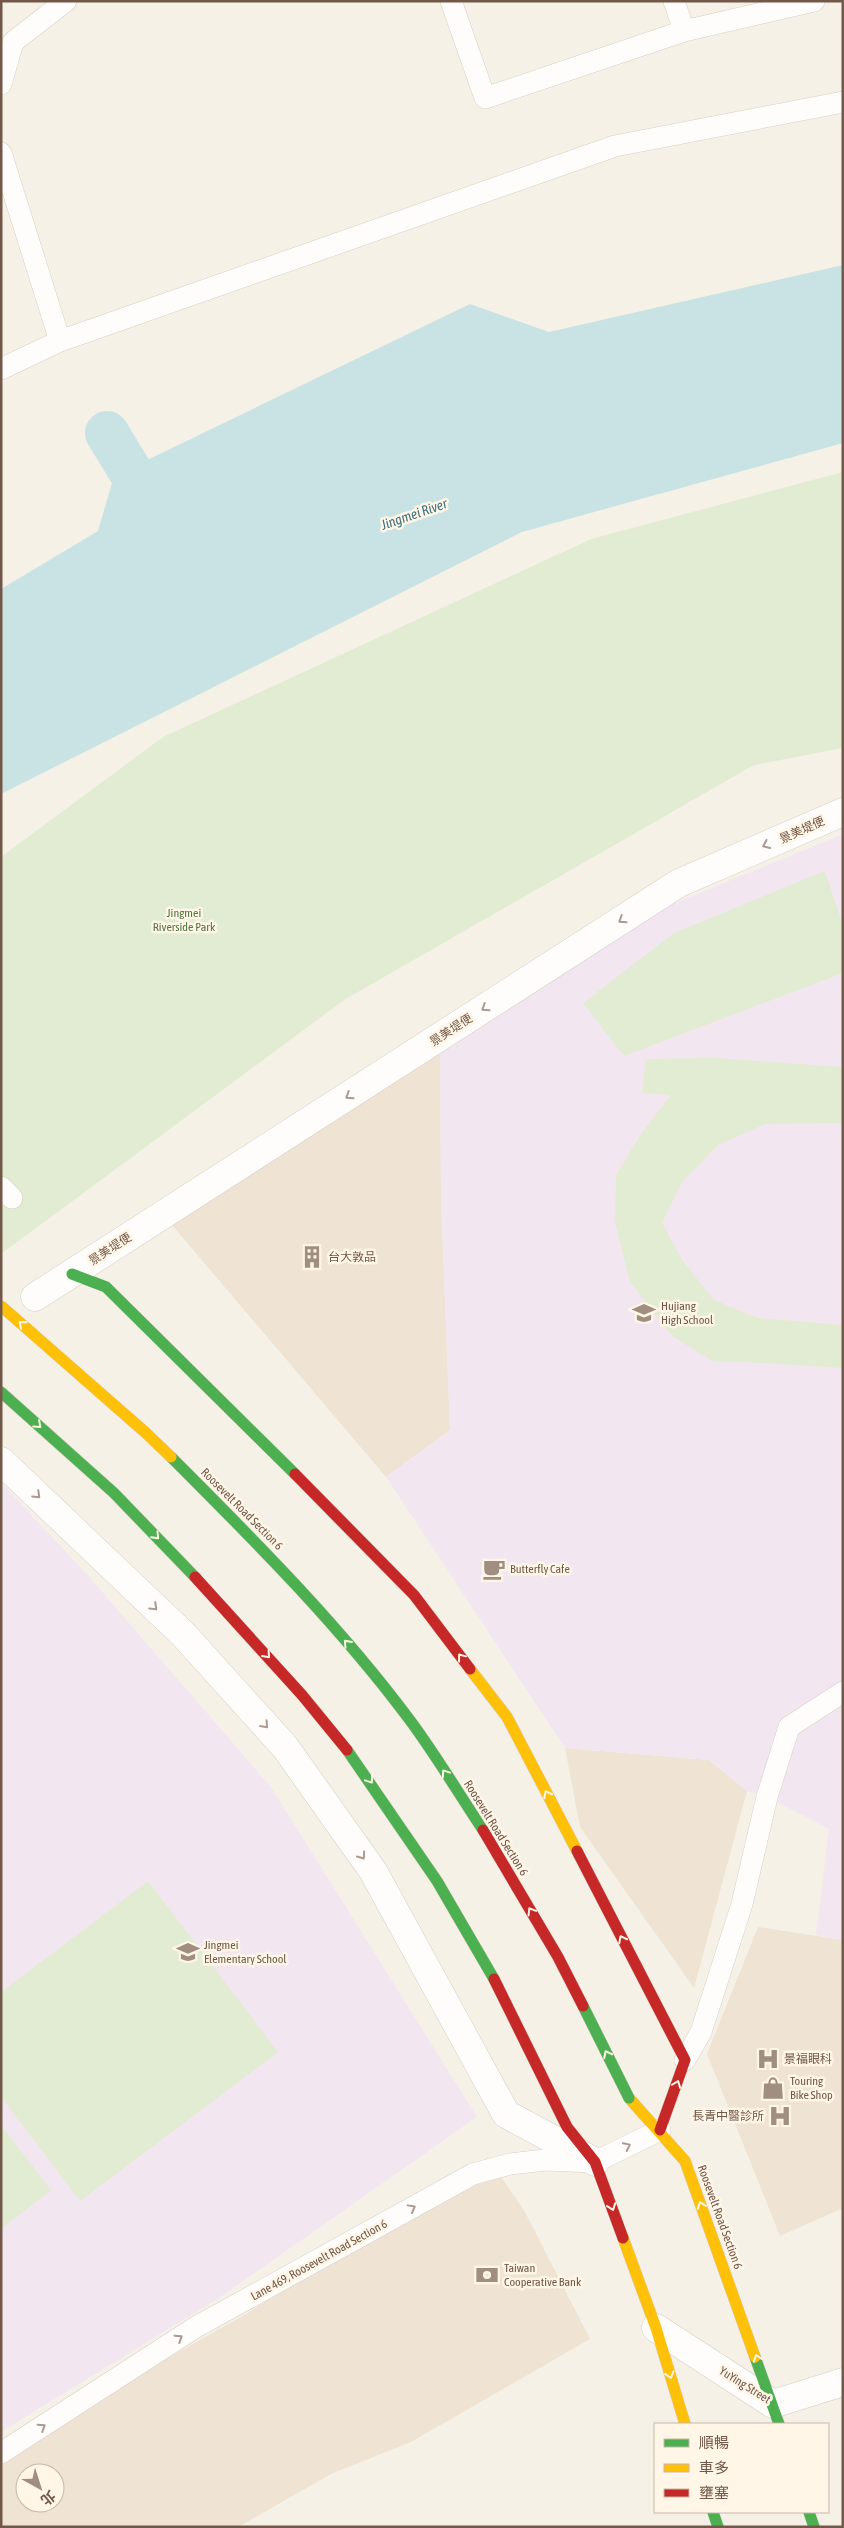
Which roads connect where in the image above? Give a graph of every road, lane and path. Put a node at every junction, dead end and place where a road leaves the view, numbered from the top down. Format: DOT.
graph roads {
  1 [pos="66,1"];
  2 [pos="450,1"];
  3 [pos="674,1"];
  4 [pos="814,1"];
  5 [pos="684,31"];
  6 [pos="1,84"];
  7 [pos="843,102"];
  8 [pos="1,153"];
  9 [pos="60,341"];
  10 [pos="1,370"];
  11 [pos="843,812"];
  12 [pos="72,1274"];
  13 [pos="35,1298"];
  14 [pos="1,1306"];
  15 [pos="1,1392"];
  16 [pos="1,1461"];
  17 [pos="843,1692"];
  18 [pos="685,2060"];
  19 [pos="660,2130"];
  20 [pos="595,2162"];
  21 [pos="656,2328"];
  22 [pos="843,2382"];
  23 [pos="776,2414"];
  24 [pos="685,2423"];
  25 [pos="1,2453"];
  26 [pos="713,2513"];
  27 [pos="809,2513"];
  28 [pos="718,2527"];
  29 [pos="814,2527"];
  1 -- 6 [label="lane"];
  2 -- 5 [label="lane"];
  3 -- 5 [label="lane"];
  4 -- 5 [label="lane"];
  7 -- 9 [label="lane"];
  8 -- 9 [label="lane"];
  9 -- 10 [label="lane"];
  11 -- 12 [label="street, 景美堤便, one-way"];
  12 -- 13 [label="street, 景美堤便"];
  18 -- 12 [label="main road, one-way"];
  19 -- 14 [label="main road, Roosevelt Road Section 6, one-way, bridge"];
  15 -- 20 [label="main road, one-way"];
  16 -- 20 [label="street, one-way"];
  17 -- 18 [label="lane"];
  19 -- 18 [label="main road, one-way"];
  20 -- 19 [label="lane, Lane 469, Roosevelt Road Section 6, one-way"];
  23 -- 19 [label="main road, Roosevelt Road Section 6, one-way"];
  20 -- 21 [label="main road, one-way"];
  25 -- 20 [label="lane, Lane 469, Roosevelt Road Section 6, one-way"];
  21 -- 23 [label="street, YuYing Street"];
  21 -- 24 [label="main road, one-way"];
  22 -- 23 [label="street, YuYing Street"];
  26 -- 28 [label="main road"];
  27 -- 29 [label="main road"];
}
